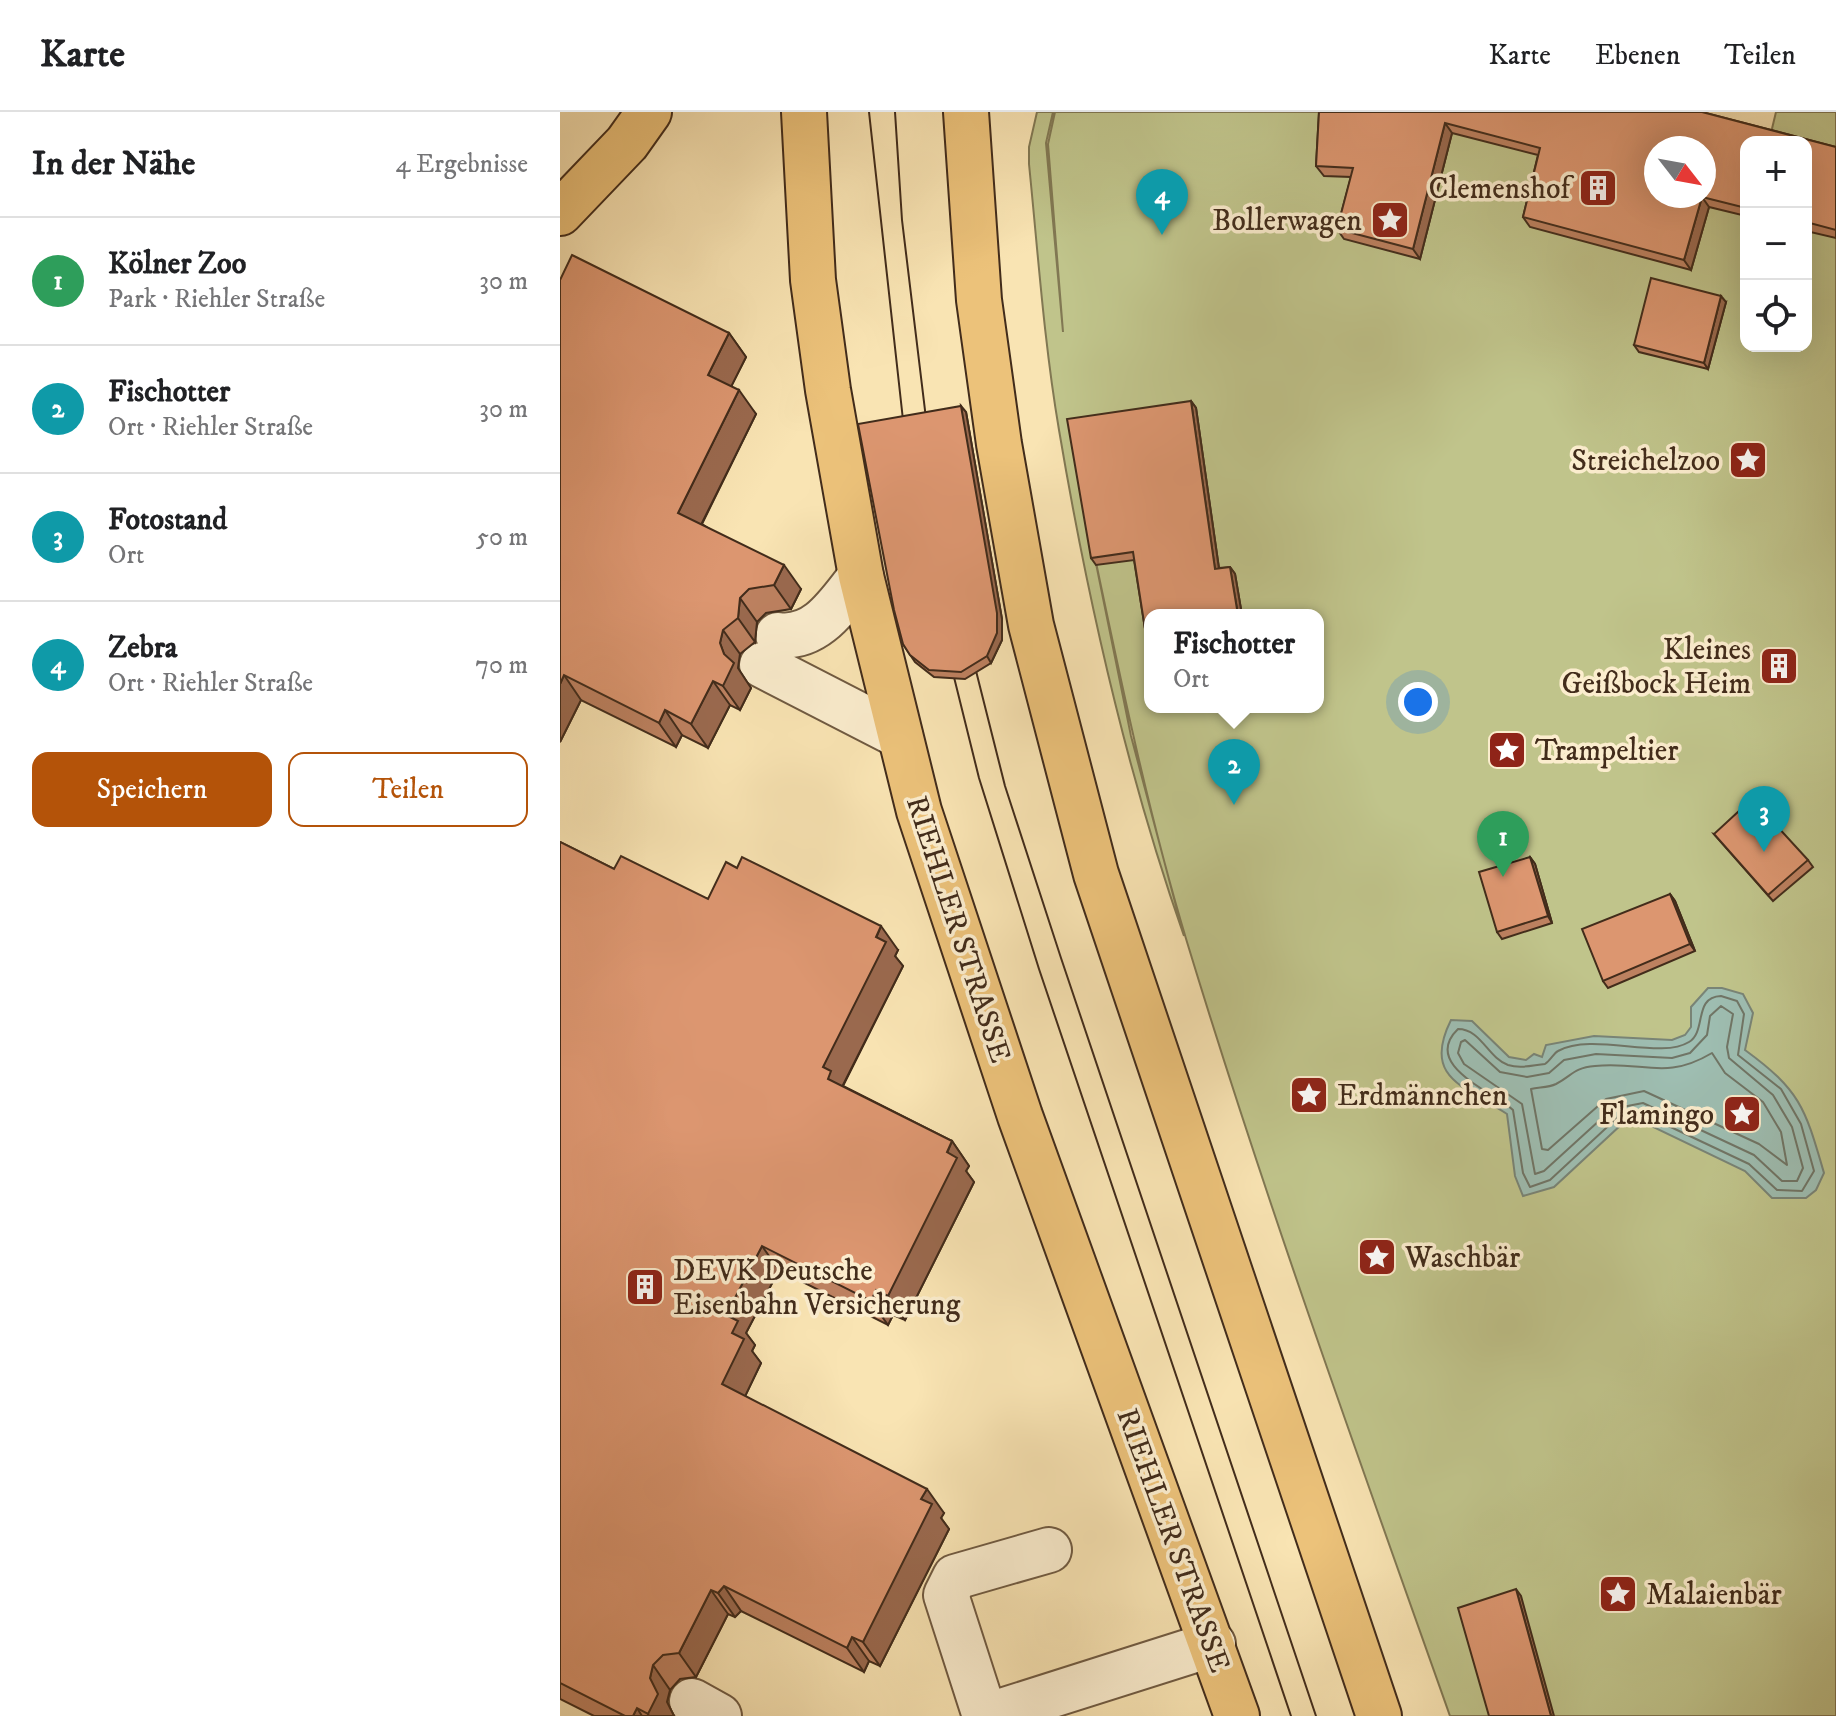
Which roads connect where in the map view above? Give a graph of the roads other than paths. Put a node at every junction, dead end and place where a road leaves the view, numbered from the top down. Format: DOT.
graph roads {
  1 [pos="649,112"];
  2 [pos="804,112"];
  3 [pos="966,112"];
  4 [pos="560,213"];
  5 [pos="861,576"];
  6 [pos="900,736"];
  7 [pos="1049,1550"];
  8 [pos="1213,1644"];
  9 [pos="985,1716"];
  10 [pos="1237,1716"];
  11 [pos="1379,1716"];
  1 -- 4 [label="main road"];
  2 -- 5 [label="main road, RIEHLER STRASSE"];
  3 -- 11 [label="main road"];
  5 -- 6 [label="main road, RIEHLER STRASSE"];
  5 -- 6 [label="street"];
  6 -- 8 [label="main road, RIEHLER STRASSE"];
  7 -- 9 [label="street"];
  8 -- 9 [label="street"];
  8 -- 10 [label="main road, RIEHLER STRASSE"];
}
